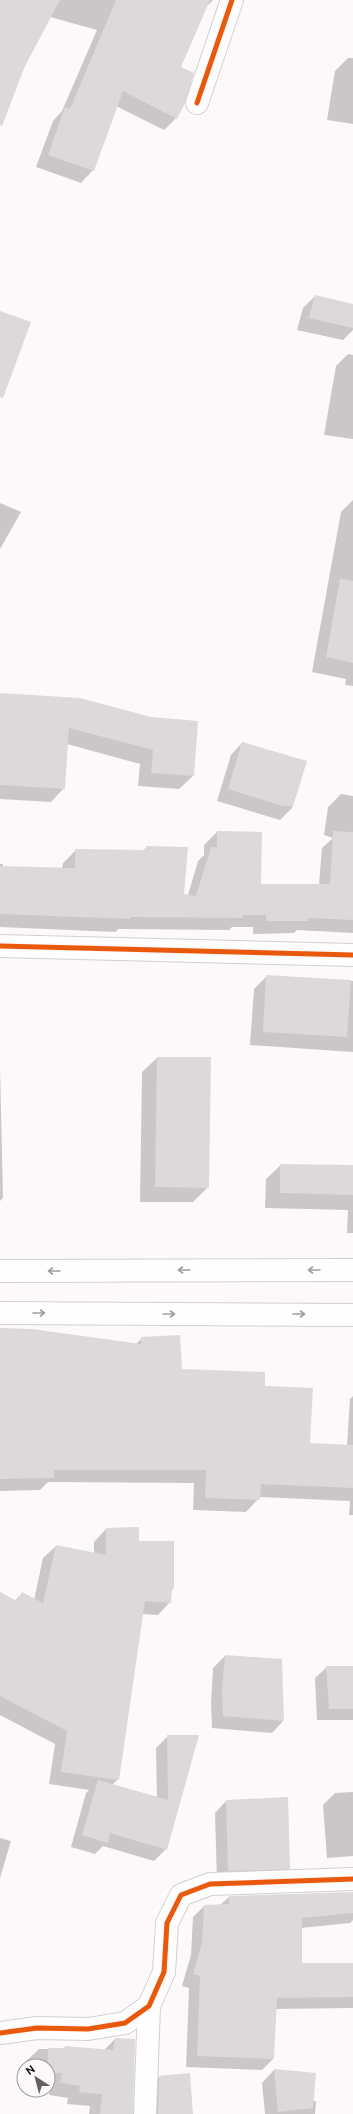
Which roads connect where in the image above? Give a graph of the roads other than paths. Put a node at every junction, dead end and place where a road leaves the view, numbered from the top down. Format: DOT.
graph roads {
  1 [pos="232,0"];
  2 [pos="197,103"];
  3 [pos="0,946"];
  4 [pos="353,955"];
  5 [pos="353,1270"];
  6 [pos="0,1271"];
  7 [pos="0,1313"];
  8 [pos="353,1315"];
  9 [pos="353,1879"];
  10 [pos="149,2006"];
  11 [pos="0,2033"];
  12 [pos="145,2114"];
  1 -- 2 [label="street"];
  3 -- 4 [label="street"];
  5 -- 6 [label="street, one-way"];
  7 -- 8 [label="street, one-way"];
  9 -- 10 [label="street"];
  10 -- 11 [label="street"];
  10 -- 12 [label="street"];
}
